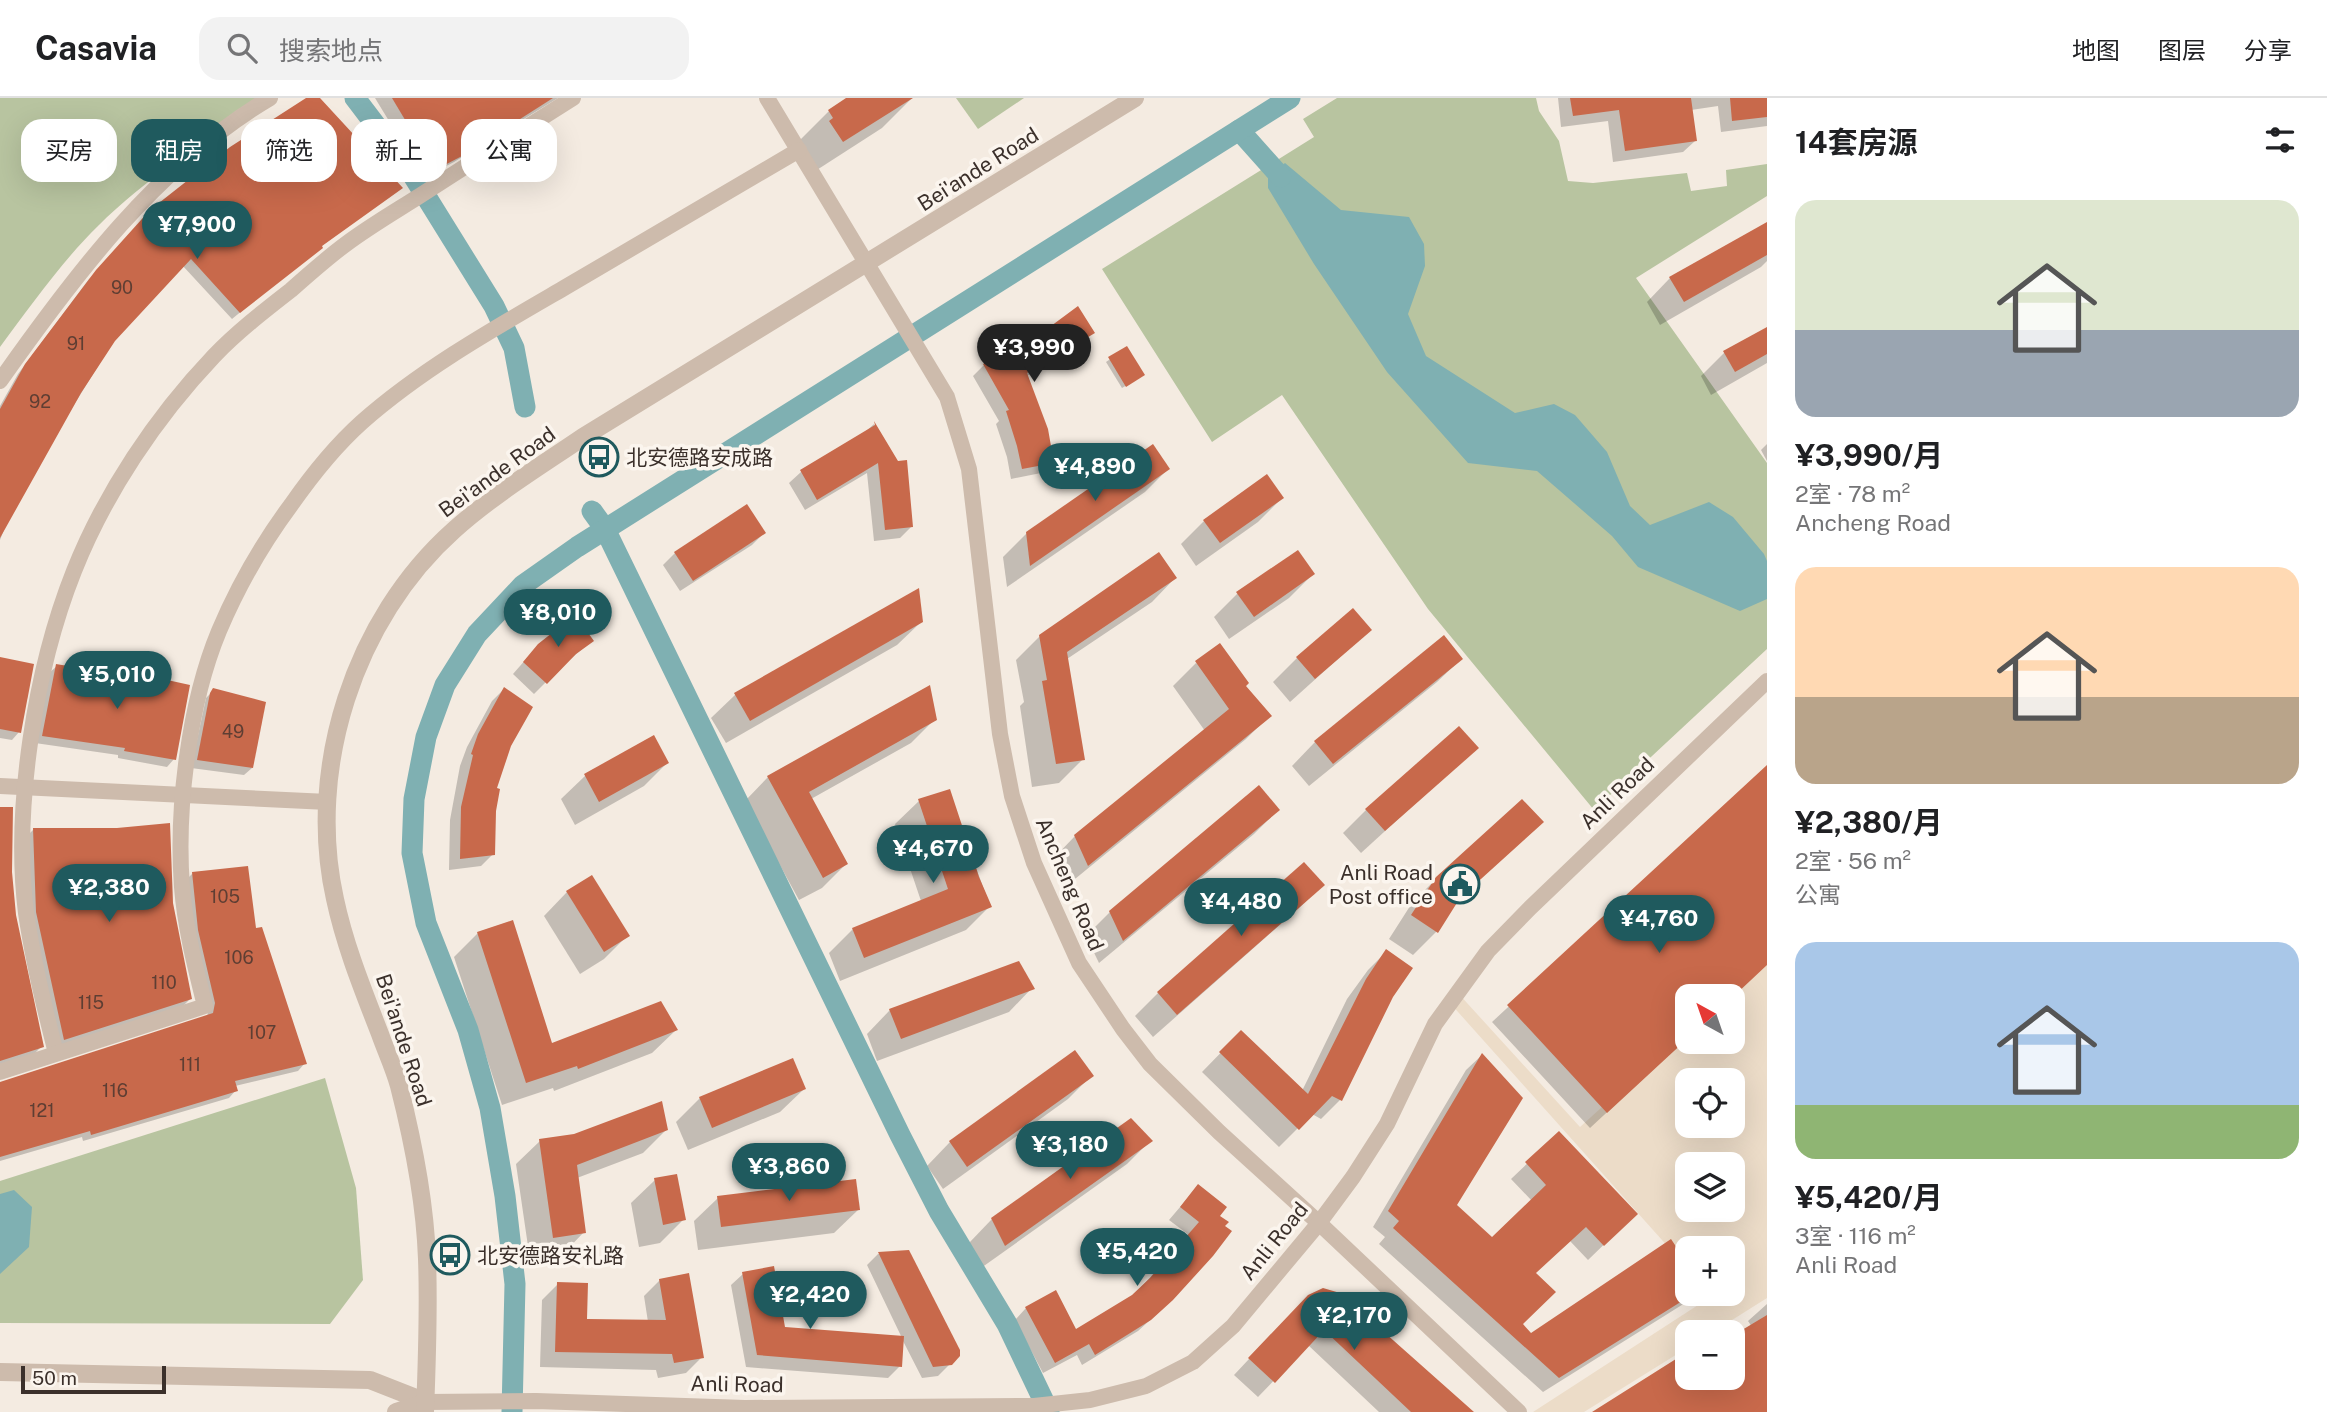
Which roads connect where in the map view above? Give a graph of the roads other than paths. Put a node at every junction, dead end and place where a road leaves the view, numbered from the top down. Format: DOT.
graph roads {
  1 [pos="270,98"];
  2 [pos="573,98"];
  3 [pos="767,98"];
  4 [pos="1135,98"];
  5 [pos="799,150"];
  6 [pos="868,264"];
  7 [pos="0,382"];
  8 [pos="1767,681"];
  9 [pos="0,786"];
  10 [pos="26,787"];
  11 [pos="183,795"];
  12 [pos="328,802"];
  13 [pos="56,1054"];
  14 [pos="0,1072"];
  15 [pos="1319,1223"];
  16 [pos="0,1372"];
  17 [pos="426,1409"];
  18 [pos="396,1412"];
  19 [pos="1519,1412"];
  1 -- 7 [label="street"];
  2 -- 10 [label="street"];
  3 -- 5 [label="street, Ancheng Road"];
  4 -- 6 [label="street, Bei'ande Road"];
  5 -- 6 [label="street, Ancheng Road"];
  5 -- 11 [label="street"];
  6 -- 12 [label="street, Bei'ande Road"];
  6 -- 15 [label="street, Ancheng Road"];
  8 -- 15 [label="street, Anli Road"];
  9 -- 10 [label="street"];
  10 -- 11 [label="street"];
  10 -- 13 [label="street"];
  11 -- 12 [label="street"];
  11 -- 13 [label="street"];
  12 -- 17 [label="street, Bei'ande Road"];
  13 -- 14 [label="street"];
  15 -- 17 [label="street, Anli Road"];
  15 -- 19 [label="street, Ancheng Road"];
  16 -- 17 [label="street, Anli Road"];
  17 -- 18 [label="street, Anli Road"];
}
